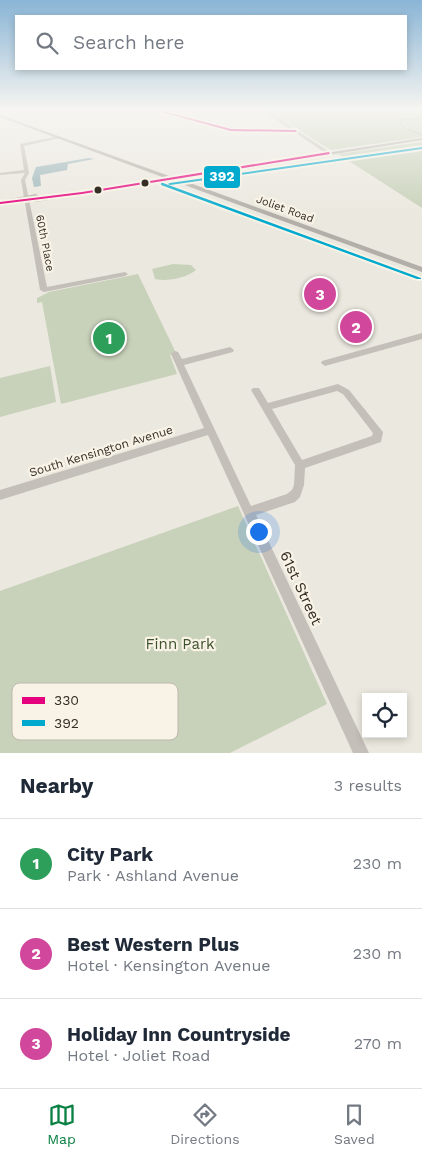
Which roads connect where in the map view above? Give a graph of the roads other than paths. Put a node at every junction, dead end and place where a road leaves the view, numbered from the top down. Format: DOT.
graph roads {
  1 [pos="29,144"];
  2 [pos="76,144"];
  3 [pos="316,144"];
  4 [pos="388,144"];
  5 [pos="329,153"];
  6 [pos="141,167"];
  7 [pos="26,171"];
  8 [pos="0,174"];
  9 [pos="169,177"];
  10 [pos="141,179"];
  11 [pos="28,199"];
  12 [pos="0,203"];
  13 [pos="422,270"];
  14 [pos="125,274"];
  15 [pos="422,336"];
  16 [pos="230,350"];
  17 [pos="325,363"];
  18 [pos="256,390"];
  19 [pos="266,408"];
  20 [pos="210,430"];
  21 [pos="378,439"];
  22 [pos="300,466"];
  23 [pos="0,495"];
  24 [pos="248,512"];
  25 [pos="361,753"];
  1 -- 7 [label="street"];
  2 -- 6 [label="main road, Joliet Road"];
  3 -- 5 [label="street"];
  4 -- 5 [label="main road"];
  5 -- 9 [label="main road"];
  6 -- 9 [label="main road, Joliet Road"];
  6 -- 10 [label="main road"];
  7 -- 8 [label="street"];
  7 -- 11 [label="street"];
  9 -- 10 [label="main road"];
  9 -- 11 [label="main road"];
  9 -- 13 [label="main road, Joliet Road"];
  10 -- 11 [label="main road"];
  11 -- 12 [label="main road"];
  11 -- 14 [label="street, 60th Place"];
  15 -- 17 [label="street"];
  16 -- 20 [label="street, 61st Street"];
  18 -- 19 [label="street"];
  19 -- 21 [label="street"];
  19 -- 22 [label="street"];
  20 -- 23 [label="street, South Kensington Avenue"];
  20 -- 24 [label="street, 61st Street"];
  21 -- 22 [label="street"];
  22 -- 24 [label="street"];
  24 -- 25 [label="street, 61st Street"];
}
